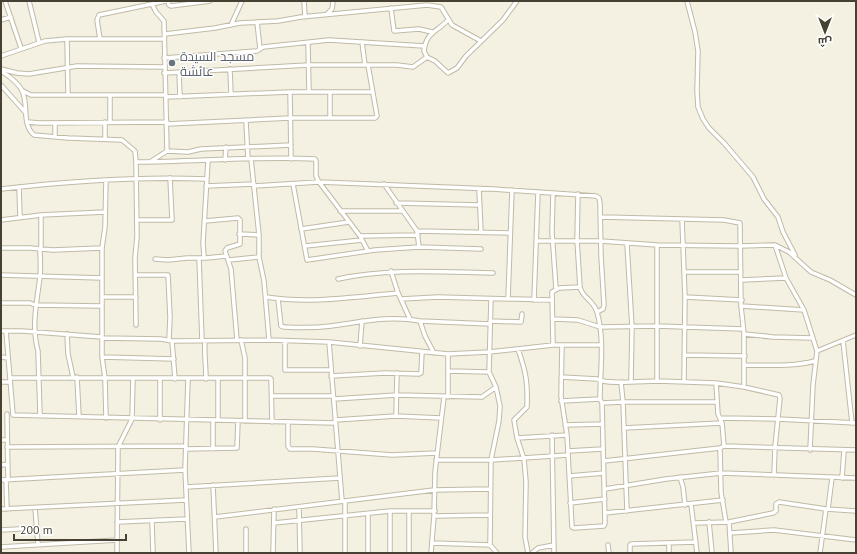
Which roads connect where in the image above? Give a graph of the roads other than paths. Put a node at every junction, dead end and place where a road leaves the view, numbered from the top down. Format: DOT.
graph roads {
  1 [pos="5,1"];
  2 [pos="29,1"];
  3 [pos="167,1"];
  4 [pos="210,1"];
  5 [pos="242,1"];
  6 [pos="304,1"];
  7 [pos="333,1"];
  8 [pos="517,1"];
  9 [pos="687,1"];
  10 [pos="152,4"];
  11 [pos="391,8"];
  12 [pos="327,14"];
  13 [pos="11,17"];
  14 [pos="306,17"];
  15 [pos="1,20"];
  16 [pos="448,20"];
  17 [pos="257,22"];
  18 [pos="231,25"];
  19 [pos="432,32"];
  20 [pos="165,34"];
  21 [pos="100,39"];
  22 [pos="164,39"];
  23 [pos="67,40"];
  24 [pos="481,41"];
  25 [pos="39,42"];
  26 [pos="362,42"];
  27 [pos="308,43"];
  28 [pos="424,46"];
  29 [pos="21,48"];
  30 [pos="260,49"];
  31 [pos="1,56"];
  32 [pos="427,57"];
  33 [pos="164,58"];
  34 [pos="309,65"];
  35 [pos="366,65"];
  36 [pos="68,67"];
  37 [pos="164,67"];
  38 [pos="230,69"];
  39 [pos="1,70"];
  40 [pos="179,72"];
  41 [pos="164,73"];
  42 [pos="1,85"];
  43 [pos="23,91"];
  44 [pos="290,92"];
  45 [pos="309,92"];
  46 [pos="330,92"];
  47 [pos="372,92"];
  48 [pos="231,94"];
  49 [pos="68,95"];
  50 [pos="110,95"];
  51 [pos="166,96"];
  52 [pos="180,97"];
  53 [pos="25,112"];
  54 [pos="290,118"];
  55 [pos="330,118"];
  56 [pos="246,120"];
  57 [pos="27,122"];
  58 [pos="105,122"];
  59 [pos="110,122"];
  60 [pos="55,123"];
  61 [pos="167,123"];
  62 [pos="55,137"];
  63 [pos="105,138"];
  64 [pos="291,145"];
  65 [pos="248,146"];
  66 [pos="226,148"];
  67 [pos="167,151"];
  68 [pos="250,159"];
  69 [pos="291,159"];
  70 [pos="226,160"];
  71 [pos="208,161"];
  72 [pos="136,162"];
  73 [pos="150,162"];
  74 [pos="136,178"];
  75 [pos="170,178"];
  76 [pos="207,179"];
  77 [pos="106,180"];
  78 [pos="319,182"];
  79 [pos="293,184"];
  80 [pos="384,184"];
  81 [pos="254,185"];
  82 [pos="206,186"];
  83 [pos="19,187"];
  84 [pos="1,189"];
  85 [pos="479,189"];
  86 [pos="512,190"];
  87 [pos="538,192"];
  88 [pos="552,193"];
  89 [pos="578,194"];
  90 [pos="396,203"];
  91 [pos="480,205"];
  92 [pos="340,211"];
  93 [pos="402,211"];
  94 [pos="105,212"];
  95 [pos="41,215"];
  96 [pos="20,217"];
  97 [pos="601,217"];
  98 [pos="682,219"];
  99 [pos="1,220"];
  100 [pos="137,220"];
  101 [pos="205,221"];
  102 [pos="349,222"];
  103 [pos="300,229"];
  104 [pos="481,232"];
  105 [pos="417,233"];
  106 [pos="510,233"];
  107 [pos="239,234"];
  108 [pos="259,235"];
  109 [pos="361,238"];
  110 [pos="577,240"];
  111 [pos="536,241"];
  112 [pos="553,241"];
  113 [pos="601,241"];
  114 [pos="628,244"];
  115 [pos="657,245"];
  116 [pos="683,245"];
  117 [pos="775,245"];
  118 [pos="305,246"];
  119 [pos="740,246"];
  120 [pos="420,247"];
  121 [pos="1,248"];
  122 [pos="41,248"];
  123 [pos="102,248"];
  124 [pos="481,249"];
  125 [pos="368,251"];
  126 [pos="226,256"];
  127 [pos="204,257"];
  128 [pos="259,257"];
  129 [pos="200,258"];
  130 [pos="796,258"];
  131 [pos="155,259"];
  132 [pos="229,260"];
  133 [pos="391,271"];
  134 [pos="684,272"];
  135 [pos="742,272"];
  136 [pos="493,273"];
  137 [pos="1,275"];
  138 [pos="135,275"];
  139 [pos="40,276"];
  140 [pos="102,278"];
  141 [pos="786,278"];
  142 [pos="338,279"];
  143 [pos="742,280"];
  144 [pos="580,287"];
  145 [pos="556,289"];
  146 [pos="398,293"];
  147 [pos="856,295"];
  148 [pos="102,297"];
  149 [pos="136,297"];
  150 [pos="266,297"];
  151 [pos="685,297"];
  152 [pos="278,299"];
  153 [pos="401,299"];
  154 [pos="491,299"];
  155 [pos="508,299"];
  156 [pos="534,300"];
  157 [pos="552,300"];
  158 [pos="742,300"];
  159 [pos="1,303"];
  160 [pos="35,305"];
  161 [pos="102,306"];
  162 [pos="741,306"];
  163 [pos="804,310"];
  164 [pos="597,312"];
  165 [pos="522,314"];
  166 [pos="410,319"];
  167 [pos="553,319"];
  168 [pos="362,321"];
  169 [pos="420,321"];
  170 [pos="490,323"];
  171 [pos="136,325"];
  172 [pos="632,326"];
  173 [pos="657,326"];
  174 [pos="684,326"];
  175 [pos="600,327"];
  176 [pos="743,329"];
  177 [pos="1,331"];
  178 [pos="6,331"];
  179 [pos="35,332"];
  180 [pos="67,334"];
  181 [pos="744,334"];
  182 [pos="856,335"];
  183 [pos="102,337"];
  184 [pos="813,338"];
  185 [pos="239,340"];
  186 [pos="269,340"];
  187 [pos="285,340"];
  188 [pos="171,341"];
  189 [pos="203,341"];
  190 [pos="843,341"];
  191 [pos="329,342"];
  192 [pos="562,345"];
  193 [pos="601,345"];
  194 [pos="360,346"];
  195 [pos="553,346"];
  196 [pos="518,349"];
  197 [pos="817,351"];
  198 [pos="422,352"];
  199 [pos="489,352"];
  200 [pos="434,353"];
  201 [pos="448,354"];
  202 [pos="684,355"];
  203 [pos="745,356"];
  204 [pos="1,357"];
  205 [pos="102,357"];
  206 [pos="8,358"];
  207 [pos="174,359"];
  208 [pos="815,361"];
  209 [pos="744,365"];
  210 [pos="331,370"];
  211 [pos="448,371"];
  212 [pos="488,372"];
  213 [pos="397,373"];
  214 [pos="331,376"];
  215 [pos="75,377"];
  216 [pos="561,377"];
  217 [pos="38,378"];
  218 [pos="105,378"];
  219 [pos="245,378"];
  220 [pos="133,379"];
  221 [pos="160,379"];
  222 [pos="175,379"];
  223 [pos="188,379"];
  224 [pos="206,379"];
  225 [pos="218,379"];
  226 [pos="10,380"];
  227 [pos="600,381"];
  228 [pos="631,381"];
  229 [pos="657,381"];
  230 [pos="1,382"];
  231 [pos="621,382"];
  232 [pos="684,382"];
  233 [pos="716,383"];
  234 [pos="496,387"];
  235 [pos="744,387"];
  236 [pos="396,395"];
  237 [pos="272,396"];
  238 [pos="446,397"];
  239 [pos="333,398"];
  240 [pos="562,400"];
  241 [pos="601,401"];
  242 [pos="623,402"];
  243 [pos="717,402"];
  244 [pos="1,414"];
  245 [pos="7,414"];
  246 [pos="13,415"];
  247 [pos="40,415"];
  248 [pos="79,416"];
  249 [pos="396,416"];
  250 [pos="106,418"];
  251 [pos="441,418"];
  252 [pos="720,418"];
  253 [pos="778,418"];
  254 [pos="132,419"];
  255 [pos="187,419"];
  256 [pos="160,420"];
  257 [pos="215,420"];
  258 [pos="245,420"];
  259 [pos="238,421"];
  260 [pos="335,421"];
  261 [pos="272,422"];
  262 [pos="811,422"];
  263 [pos="288,423"];
  264 [pos="722,423"];
  265 [pos="854,423"];
  266 [pos="602,424"];
  267 [pos="565,426"];
  268 [pos="624,428"];
  269 [pos="552,435"];
  270 [pos="567,435"];
  271 [pos="517,438"];
  272 [pos="1,440"];
  273 [pos="7,440"];
  274 [pos="7,447"];
  275 [pos="118,447"];
  276 [pos="722,447"];
  277 [pos="775,447"];
  278 [pos="186,448"];
  279 [pos="213,449"];
  280 [pos="603,449"];
  281 [pos="810,450"];
  282 [pos="856,450"];
  283 [pos="337,451"];
  284 [pos="844,451"];
  285 [pos="437,453"];
  286 [pos="568,453"];
  287 [pos="553,455"];
  288 [pos="524,459"];
  289 [pos="625,459"];
  290 [pos="436,460"];
  291 [pos="491,460"];
  292 [pos="604,461"];
  293 [pos="8,464"];
  294 [pos="1,465"];
  295 [pos="186,470"];
  296 [pos="604,473"];
  297 [pos="721,473"];
  298 [pos="118,474"];
  299 [pos="774,475"];
  300 [pos="570,476"];
  301 [pos="340,478"];
  302 [pos="680,478"];
  303 [pos="832,478"];
  304 [pos="842,478"];
  305 [pos="856,478"];
  306 [pos="5,480"];
  307 [pos="213,485"];
  308 [pos="626,486"];
  309 [pos="186,487"];
  310 [pos="490,489"];
  311 [pos="605,489"];
  312 [pos="434,490"];
  313 [pos="605,499"];
  314 [pos="186,500"];
  315 [pos="723,500"];
  316 [pos="343,501"];
  317 [pos="118,503"];
  318 [pos="570,503"];
  319 [pos="691,504"];
  320 [pos="685,505"];
  321 [pos="299,507"];
  322 [pos="35,508"];
  323 [pos="1,509"];
  324 [pos="7,509"];
  325 [pos="274,509"];
  326 [pos="827,509"];
  327 [pos="409,511"];
  328 [pos="434,511"];
  329 [pos="627,511"];
  330 [pos="856,511"];
  331 [pos="390,512"];
  332 [pos="605,513"];
  333 [pos="368,514"];
  334 [pos="490,515"];
  335 [pos="345,516"];
  336 [pos="434,516"];
  337 [pos="215,517"];
  338 [pos="187,519"];
  339 [pos="300,520"];
  340 [pos="152,521"];
  341 [pos="117,522"];
  342 [pos="274,522"];
  343 [pos="709,522"];
  344 [pos="728,522"];
  345 [pos="694,523"];
  346 [pos="37,528"];
  347 [pos="246,528"];
  348 [pos="1,530"];
  349 [pos="730,533"];
  350 [pos="822,537"];
  351 [pos="117,540"];
  352 [pos="856,540"];
  353 [pos="696,542"];
  354 [pos="433,543"];
  355 [pos="669,543"];
  356 [pos="38,544"];
  357 [pos="554,545"];
  358 [pos="608,545"];
  359 [pos="1,546"];
  360 [pos="490,546"];
  361 [pos="117,553"];
  362 [pos="152,553"];
  363 [pos="189,553"];
  364 [pos="216,553"];
  365 [pos="246,553"];
  366 [pos="273,553"];
  367 [pos="300,553"];
  368 [pos="344,553"];
  369 [pos="368,553"];
  370 [pos="390,553"];
  371 [pos="409,553"];
  372 [pos="431,553"];
  373 [pos="497,553"];
  374 [pos="528,553"];
  375 [pos="532,553"];
  376 [pos="554,553"];
  377 [pos="609,553"];
  378 [pos="630,553"];
  379 [pos="669,553"];
  380 [pos="697,553"];
  381 [pos="712,553"];
  382 [pos="731,553"];
  383 [pos="820,553"];
  1 -- 13 [label="street"];
  2 -- 25 [label="street"];
  3 -- 4 [label="street"];
  3 -- 10 [label="street"];
  5 -- 18 [label="street"];
  6 -- 14 [label="street"];
  7 -- 12 [label="street"];
  8 -- 24 [label="street"];
  9 -- 130 [label="street"];
  10 -- 20 [label="street"];
  10 -- 21 [label="street"];
  11 -- 12 [label="street"];
  11 -- 16 [label="street"];
  11 -- 19 [label="street"];
  12 -- 14 [label="street"];
  13 -- 15 [label="street"];
  13 -- 29 [label="street"];
  14 -- 17 [label="street"];
  16 -- 19 [label="street"];
  16 -- 24 [label="street"];
  17 -- 18 [label="street"];
  17 -- 30 [label="street"];
  18 -- 20 [label="street"];
  19 -- 28 [label="street"];
  20 -- 22 [label="street"];
  21 -- 22 [label="street"];
  21 -- 23 [label="street"];
  22 -- 33 [label="street"];
  23 -- 25 [label="street"];
  23 -- 36 [label="street"];
  24 -- 32 [label="street"];
  25 -- 29 [label="street"];
  26 -- 27 [label="street"];
  26 -- 28 [label="street"];
  26 -- 35 [label="street"];
  27 -- 30 [label="street"];
  27 -- 34 [label="street"];
  28 -- 32 [label="street"];
  29 -- 31 [label="street"];
  30 -- 33 [label="street"];
  32 -- 35 [label="street"];
  33 -- 37 [label="street"];
  34 -- 35 [label="street"];
  34 -- 38 [label="street"];
  34 -- 45 [label="street"];
  35 -- 47 [label="street"];
  36 -- 37 [label="street"];
  36 -- 39 [label="street"];
  36 -- 49 [label="street"];
  37 -- 41 [label="street"];
  38 -- 40 [label="street"];
  38 -- 48 [label="street"];
  39 -- 43 [label="street"];
  40 -- 41 [label="street"];
  40 -- 52 [label="street"];
  41 -- 51 [label="street"];
  42 -- 53 [label="street"];
  43 -- 49 [label="street"];
  43 -- 53 [label="street"];
  44 -- 45 [label="street"];
  44 -- 48 [label="street"];
  44 -- 54 [label="street"];
  45 -- 46 [label="street"];
  46 -- 47 [label="street"];
  46 -- 55 [label="street"];
  47 -- 55 [label="street"];
  48 -- 52 [label="street"];
  49 -- 50 [label="street"];
  50 -- 51 [label="street"];
  50 -- 59 [label="street"];
  51 -- 52 [label="street"];
  51 -- 61 [label="street"];
  53 -- 57 [label="street"];
  54 -- 55 [label="street"];
  54 -- 56 [label="street"];
  54 -- 64 [label="street"];
  56 -- 61 [label="street"];
  56 -- 65 [label="street"];
  57 -- 60 [label="street"];
  57 -- 62 [label="street"];
  58 -- 59 [label="street"];
  58 -- 60 [label="street"];
  58 -- 63 [label="street"];
  59 -- 61 [label="street"];
  60 -- 62 [label="street"];
  61 -- 67 [label="street"];
  62 -- 63 [label="street"];
  63 -- 72 [label="street"];
  64 -- 65 [label="street"];
  64 -- 69 [label="street"];
  65 -- 66 [label="street"];
  65 -- 68 [label="street"];
  66 -- 67 [label="street"];
  66 -- 70 [label="street"];
  67 -- 73 [label="street"];
  68 -- 69 [label="street"];
  68 -- 70 [label="street"];
  68 -- 81 [label="street"];
  69 -- 78 [label="street"];
  70 -- 71 [label="street"];
  71 -- 73 [label="street"];
  71 -- 76 [label="street"];
  72 -- 73 [label="street"];
  72 -- 74 [label="street"];
  74 -- 75 [label="street"];
  74 -- 77 [label="street"];
  74 -- 100 [label="street"];
  75 -- 76 [label="street"];
  75 -- 100 [label="street"];
  76 -- 82 [label="street"];
  77 -- 83 [label="street"];
  77 -- 94 [label="street"];
  78 -- 79 [label="street"];
  78 -- 80 [label="street"];
  78 -- 92 [label="street"];
  79 -- 81 [label="street"];
  79 -- 103 [label="street"];
  80 -- 85 [label="street"];
  80 -- 90 [label="street"];
  81 -- 82 [label="street"];
  81 -- 108 [label="street"];
  82 -- 101 [label="street"];
  83 -- 84 [label="street"];
  83 -- 96 [label="street"];
  85 -- 86 [label="street"];
  85 -- 91 [label="street"];
  86 -- 87 [label="street"];
  86 -- 106 [label="street"];
  87 -- 88 [label="street"];
  87 -- 111 [label="street"];
  88 -- 89 [label="street"];
  88 -- 112 [label="street"];
  89 -- 97 [label="street"];
  89 -- 110 [label="street"];
  90 -- 91 [label="street"];
  90 -- 93 [label="street"];
  91 -- 104 [label="street"];
  92 -- 93 [label="street"];
  92 -- 102 [label="street"];
  93 -- 105 [label="street"];
  94 -- 95 [label="street"];
  94 -- 123 [label="street"];
  95 -- 96 [label="street"];
  95 -- 122 [label="street"];
  96 -- 99 [label="street"];
  97 -- 98 [label="street"];
  97 -- 113 [label="street"];
  98 -- 116 [label="street"];
  98 -- 119 [label="street"];
  100 -- 138 [label="street"];
  101 -- 107 [label="street"];
  101 -- 127 [label="street"];
  102 -- 103 [label="street"];
  102 -- 109 [label="street"];
  103 -- 118 [label="street"];
  104 -- 105 [label="street"];
  104 -- 106 [label="street"];
  105 -- 109 [label="street"];
  105 -- 120 [label="street"];
  106 -- 155 [label="street"];
  107 -- 108 [label="street"];
  107 -- 126 [label="street"];
  108 -- 128 [label="street"];
  109 -- 118 [label="street"];
  109 -- 125 [label="street"];
  110 -- 112 [label="street"];
  110 -- 113 [label="street"];
  110 -- 144 [label="street"];
  111 -- 112 [label="street"];
  111 -- 156 [label="street"];
  112 -- 145 [label="street"];
  113 -- 114 [label="street"];
  113 -- 164 [label="street"];
  114 -- 115 [label="street"];
  114 -- 172 [label="street"];
  115 -- 116 [label="street"];
  115 -- 173 [label="street"];
  116 -- 119 [label="street"];
  116 -- 134 [label="street"];
  117 -- 119 [label="street"];
  117 -- 130 [label="street"];
  117 -- 141 [label="street"];
  118 -- 125 [label="street"];
  119 -- 135 [label="street"];
  120 -- 124 [label="street"];
  120 -- 125 [label="street"];
  121 -- 122 [label="street"];
  122 -- 123 [label="street"];
  122 -- 139 [label="street"];
  123 -- 140 [label="street"];
  126 -- 127 [label="street"];
  126 -- 132 [label="street"];
  127 -- 129 [label="street"];
  128 -- 132 [label="street"];
  128 -- 150 [label="street"];
  129 -- 131 [label="street"];
  129 -- 189 [label="street"];
  130 -- 147 [label="street"];
  132 -- 185 [label="street"];
  133 -- 136 [label="street"];
  133 -- 142 [label="street"];
  133 -- 146 [label="street"];
  134 -- 135 [label="street"];
  134 -- 151 [label="street"];
  135 -- 143 [label="street"];
  137 -- 139 [label="street"];
  138 -- 149 [label="street"];
  138 -- 188 [label="street"];
  139 -- 140 [label="street"];
  139 -- 160 [label="street"];
  140 -- 148 [label="street"];
  141 -- 143 [label="street"];
  141 -- 163 [label="street"];
  143 -- 158 [label="street"];
  144 -- 145 [label="street"];
  144 -- 164 [label="street"];
  145 -- 157 [label="street"];
  146 -- 152 [label="street"];
  146 -- 153 [label="street"];
  148 -- 149 [label="street"];
  148 -- 161 [label="street"];
  149 -- 171 [label="street"];
  150 -- 152 [label="street"];
  150 -- 186 [label="street"];
  151 -- 158 [label="street"];
  151 -- 174 [label="street"];
  152 -- 168 [label="street"];
  153 -- 154 [label="street"];
  153 -- 166 [label="street"];
  154 -- 155 [label="street"];
  154 -- 170 [label="street"];
  155 -- 156 [label="street"];
  156 -- 157 [label="street"];
  157 -- 167 [label="street"];
  158 -- 162 [label="street"];
  159 -- 160 [label="street"];
  160 -- 161 [label="street"];
  160 -- 179 [label="street"];
  161 -- 183 [label="street"];
  162 -- 163 [label="street"];
  162 -- 176 [label="street"];
  163 -- 184 [label="street"];
  164 -- 175 [label="street"];
  165 -- 170 [label="street"];
  166 -- 168 [label="street"];
  166 -- 169 [label="street"];
  167 -- 175 [label="street"];
  167 -- 195 [label="street"];
  168 -- 194 [label="street"];
  169 -- 170 [label="street"];
  169 -- 200 [label="street"];
  170 -- 199 [label="street"];
  172 -- 173 [label="street"];
  172 -- 175 [label="street"];
  172 -- 228 [label="street"];
  173 -- 174 [label="street"];
  173 -- 229 [label="street"];
  174 -- 176 [label="street"];
  174 -- 202 [label="street"];
  175 -- 193 [label="street"];
  176 -- 181 [label="street"];
  177 -- 178 [label="street"];
  178 -- 179 [label="street"];
  178 -- 206 [label="street"];
  179 -- 180 [label="street"];
  179 -- 217 [label="street"];
  180 -- 183 [label="street"];
  180 -- 215 [label="street"];
  181 -- 184 [label="street"];
  181 -- 203 [label="street"];
  182 -- 190 [label="street"];
  183 -- 188 [label="street"];
  183 -- 205 [label="street"];
  184 -- 197 [label="street"];
  185 -- 186 [label="street"];
  185 -- 189 [label="street"];
  185 -- 219 [label="street"];
  186 -- 187 [label="street"];
  187 -- 191 [label="street"];
  187 -- 210 [label="street"];
  188 -- 189 [label="street"];
  188 -- 207 [label="street"];
  189 -- 224 [label="street"];
  190 -- 197 [label="street"];
  190 -- 265 [label="street"];
  191 -- 194 [label="street"];
  191 -- 210 [label="street"];
  192 -- 193 [label="street"];
  192 -- 195 [label="street"];
  192 -- 216 [label="street"];
  193 -- 227 [label="street"];
  194 -- 198 [label="street"];
  195 -- 196 [label="street"];
  196 -- 199 [label="street"];
  196 -- 271 [label="street"];
  197 -- 208 [label="street"];
  198 -- 200 [label="street"];
  198 -- 213 [label="street"];
  199 -- 201 [label="street"];
  199 -- 212 [label="street"];
  200 -- 201 [label="street"];
  201 -- 211 [label="street"];
  202 -- 203 [label="street"];
  202 -- 232 [label="street"];
  203 -- 209 [label="street"];
  204 -- 206 [label="street"];
  205 -- 207 [label="street"];
  205 -- 218 [label="street"];
  206 -- 226 [label="street"];
  207 -- 222 [label="street"];
  208 -- 209 [label="street"];
  208 -- 262 [label="street"];
  209 -- 235 [label="street"];
  210 -- 214 [label="street"];
  211 -- 212 [label="street"];
  211 -- 238 [label="street"];
  212 -- 234 [label="street"];
  213 -- 214 [label="street"];
  213 -- 236 [label="street"];
  214 -- 239 [label="street"];
  215 -- 217 [label="street"];
  215 -- 218 [label="street"];
  215 -- 248 [label="street"];
  216 -- 227 [label="street"];
  216 -- 240 [label="street"];
  217 -- 226 [label="street"];
  217 -- 247 [label="street"];
  218 -- 220 [label="street"];
  218 -- 250 [label="street"];
  219 -- 225 [label="street"];
  219 -- 237 [label="street"];
  219 -- 258 [label="street"];
  220 -- 221 [label="street"];
  220 -- 254 [label="street"];
  221 -- 222 [label="street"];
  221 -- 256 [label="street"];
  222 -- 223 [label="street"];
  223 -- 224 [label="street"];
  223 -- 255 [label="street"];
  224 -- 225 [label="street"];
  225 -- 257 [label="street"];
  226 -- 230 [label="street"];
  226 -- 246 [label="street"];
  227 -- 231 [label="street"];
  227 -- 241 [label="street"];
  228 -- 229 [label="street"];
  228 -- 231 [label="street"];
  229 -- 232 [label="street"];
  231 -- 242 [label="street"];
  232 -- 233 [label="street"];
  233 -- 235 [label="street"];
  233 -- 243 [label="street"];
  234 -- 238 [label="street"];
  234 -- 291 [label="street"];
  235 -- 253 [label="street"];
  236 -- 238 [label="street"];
  236 -- 239 [label="street"];
  236 -- 249 [label="street"];
  237 -- 239 [label="street"];
  237 -- 261 [label="street"];
  238 -- 251 [label="street"];
  239 -- 260 [label="street"];
  240 -- 241 [label="street"];
  240 -- 267 [label="street"];
  241 -- 242 [label="street"];
  241 -- 266 [label="street"];
  242 -- 243 [label="street"];
  242 -- 268 [label="street"];
  243 -- 252 [label="street"];
  244 -- 245 [label="street"];
  245 -- 246 [label="street"];
  245 -- 273 [label="street"];
  246 -- 247 [label="street"];
  247 -- 248 [label="street"];
  248 -- 250 [label="street"];
  249 -- 251 [label="street"];
  249 -- 260 [label="street"];
  250 -- 254 [label="street"];
  251 -- 285 [label="street"];
  252 -- 253 [label="street"];
  252 -- 264 [label="street"];
  253 -- 262 [label="street"];
  253 -- 277 [label="street"];
  254 -- 256 [label="street"];
  254 -- 275 [label="street"];
  255 -- 256 [label="street"];
  255 -- 257 [label="street"];
  255 -- 278 [label="street"];
  257 -- 259 [label="street"];
  257 -- 279 [label="street"];
  258 -- 259 [label="street"];
  258 -- 261 [label="street"];
  259 -- 279 [label="street"];
  260 -- 263 [label="street"];
  260 -- 283 [label="street"];
  261 -- 263 [label="street"];
  262 -- 265 [label="street"];
  262 -- 281 [label="street"];
  263 -- 283 [label="street"];
  264 -- 268 [label="street"];
  264 -- 276 [label="street"];
  266 -- 267 [label="street"];
  266 -- 280 [label="street"];
  267 -- 270 [label="street"];
  268 -- 289 [label="street"];
  269 -- 270 [label="street"];
  269 -- 271 [label="street"];
  269 -- 287 [label="street"];
  270 -- 286 [label="street"];
  271 -- 288 [label="street"];
  272 -- 273 [label="street"];
  273 -- 274 [label="street"];
  274 -- 275 [label="street"];
  274 -- 293 [label="street"];
  275 -- 278 [label="street"];
  275 -- 298 [label="street"];
  276 -- 277 [label="street"];
  276 -- 289 [label="street"];
  276 -- 297 [label="street"];
  277 -- 281 [label="street"];
  277 -- 299 [label="street"];
  278 -- 279 [label="street"];
  278 -- 295 [label="street"];
  280 -- 286 [label="street"];
  280 -- 292 [label="street"];
  281 -- 284 [label="street"];
  282 -- 284 [label="street"];
  283 -- 285 [label="street"];
  283 -- 301 [label="street"];
  284 -- 304 [label="street"];
  285 -- 290 [label="street"];
  286 -- 287 [label="street"];
  286 -- 300 [label="street"];
  287 -- 288 [label="street"];
  287 -- 357 [label="street"];
  288 -- 291 [label="street"];
  288 -- 374 [label="street"];
  289 -- 292 [label="street"];
  289 -- 308 [label="street"];
  290 -- 291 [label="street"];
  290 -- 312 [label="street"];
  291 -- 310 [label="street"];
  292 -- 296 [label="street"];
  293 -- 294 [label="street"];
  293 -- 306 [label="street"];
  295 -- 298 [label="street"];
  295 -- 309 [label="street"];
  296 -- 300 [label="street"];
  296 -- 311 [label="street"];
  297 -- 299 [label="street"];
  297 -- 302 [label="street"];
  297 -- 315 [label="street"];
  298 -- 306 [label="street"];
  298 -- 317 [label="street"];
  299 -- 303 [label="street"];
  300 -- 318 [label="street"];
  301 -- 307 [label="street"];
  301 -- 316 [label="street"];
  302 -- 308 [label="street"];
  302 -- 320 [label="street"];
  303 -- 304 [label="street"];
  303 -- 326 [label="street"];
  304 -- 305 [label="street"];
  306 -- 324 [label="street"];
  307 -- 309 [label="street"];
  307 -- 337 [label="street"];
  308 -- 311 [label="street"];
  308 -- 329 [label="street"];
  309 -- 314 [label="street"];
  310 -- 312 [label="street"];
  310 -- 334 [label="street"];
  311 -- 313 [label="street"];
  312 -- 316 [label="street"];
  312 -- 328 [label="street"];
  313 -- 318 [label="street"];
  313 -- 332 [label="street"];
  314 -- 317 [label="street"];
  314 -- 338 [label="street"];
  315 -- 319 [label="street"];
  315 -- 344 [label="street"];
  316 -- 321 [label="street"];
  316 -- 335 [label="street"];
  317 -- 322 [label="street"];
  317 -- 341 [label="street"];
  318 -- 332 [label="street"];
  319 -- 320 [label="street"];
  319 -- 345 [label="street"];
  320 -- 329 [label="street"];
  321 -- 325 [label="street"];
  321 -- 339 [label="street"];
  322 -- 324 [label="street"];
  322 -- 346 [label="street"];
  323 -- 324 [label="street"];
  325 -- 337 [label="street"];
  325 -- 342 [label="street"];
  326 -- 330 [label="street"];
  326 -- 344 [label="street"];
  326 -- 350 [label="street"];
  327 -- 328 [label="street"];
  327 -- 331 [label="street"];
  327 -- 371 [label="street"];
  328 -- 336 [label="street"];
  329 -- 332 [label="street"];
  331 -- 333 [label="street"];
  331 -- 370 [label="street"];
  333 -- 335 [label="street"];
  333 -- 369 [label="street"];
  334 -- 336 [label="street"];
  334 -- 360 [label="street"];
  335 -- 339 [label="street"];
  335 -- 368 [label="street"];
  336 -- 354 [label="street"];
  337 -- 364 [label="street"];
  338 -- 340 [label="street"];
  338 -- 363 [label="street"];
  339 -- 342 [label="street"];
  339 -- 367 [label="street"];
  340 -- 341 [label="street"];
  340 -- 362 [label="street"];
  341 -- 351 [label="street"];
  342 -- 366 [label="street"];
  343 -- 344 [label="street"];
  343 -- 345 [label="street"];
  343 -- 381 [label="street"];
  344 -- 349 [label="street"];
  345 -- 353 [label="street"];
  346 -- 348 [label="street"];
  346 -- 356 [label="street"];
  347 -- 365 [label="street"];
  349 -- 350 [label="street"];
  349 -- 382 [label="street"];
  350 -- 352 [label="street"];
  350 -- 383 [label="street"];
  351 -- 356 [label="street"];
  351 -- 361 [label="street"];
  353 -- 355 [label="street"];
  353 -- 380 [label="street"];
  354 -- 360 [label="street"];
  354 -- 372 [label="street"];
  355 -- 378 [label="street"];
  355 -- 379 [label="street"];
  356 -- 359 [label="street"];
  357 -- 375 [label="street"];
  357 -- 376 [label="street"];
  358 -- 377 [label="street"];
  360 -- 373 [label="street"];
}
